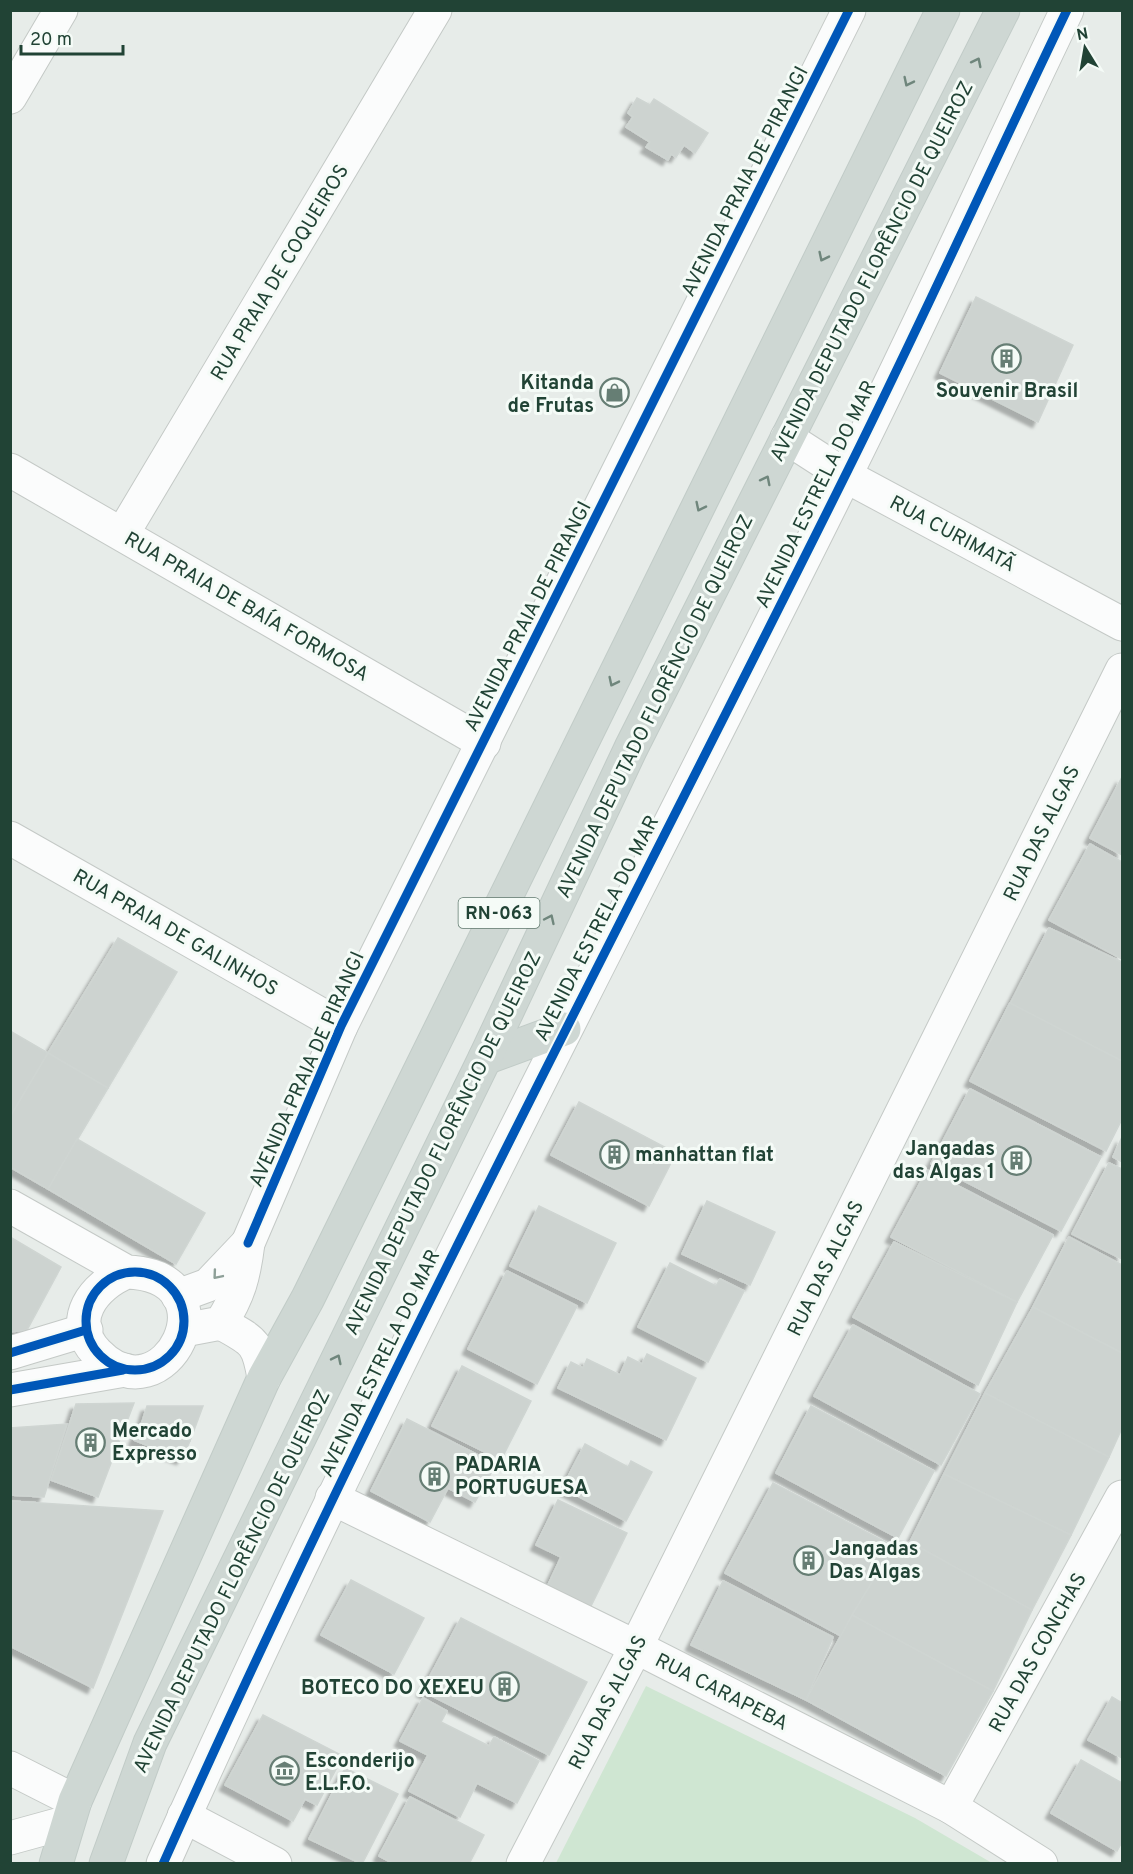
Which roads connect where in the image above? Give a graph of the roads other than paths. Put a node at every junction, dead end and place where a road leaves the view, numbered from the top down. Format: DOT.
graph roads {
  1 [pos="61,10"];
  2 [pos="435,10"];
  3 [pos="849,10"];
  4 [pos="943,10"];
  5 [pos="1003,10"];
  6 [pos="1066,10"];
  7 [pos="10,97"];
  8 [pos="787,438"];
  9 [pos="10,470"];
  10 [pos="846,476"];
  11 [pos="123,533"];
  12 [pos="1122,624"];
  13 [pos="1122,670"];
  14 [pos="484,743"];
  15 [pos="10,838"];
  16 [pos="341,1026"];
  17 [pos="564,1029"];
  18 [pos="485,1058"];
  19 [pos="10,1206"];
  20 [pos="248,1243"];
  21 [pos="127,1272"];
  22 [pos="178,1296"];
  23 [pos="221,1323"];
  24 [pos="86,1330"];
  25 [pos="184,1330"];
  26 [pos="10,1353"];
  27 [pos="125,1370"];
  28 [pos="264,1378"];
  29 [pos="10,1390"];
  30 [pos="1122,1497"];
  31 [pos="332,1498"];
  32 [pos="636,1647"];
  33 [pos="10,1768"];
  34 [pos="951,1807"];
  35 [pos="72,1811"];
  36 [pos="184,1816"];
  37 [pos="10,1838"];
  38 [pos="10,1847"];
  39 [pos="23,1863"];
  40 [pos="56,1863"];
  41 [pos="106,1863"];
  42 [pos="163,1863"];
  43 [pos="275,1863"];
  44 [pos="523,1863"];
  45 [pos="1041,1863"];
  1 -- 7 [label="street"];
  2 -- 11 [label="street, RUA PRAIA DE COQUEIROS"];
  3 -- 14 [label="street, AVENIDA PRAIA DE PIRANGI"];
  4 -- 28 [label="main road, RN-063, one-way"];
  8 -- 5 [label="main road, AVENIDA DEPUTADO FLORÊNCIO DE QUEIROZ / RN-063, one-way"];
  6 -- 10 [label="street, AVENIDA ESTRELA DO MAR"];
  8 -- 10 [label="street, RUA CURIMATÃ"];
  18 -- 8 [label="main road, AVENIDA DEPUTADO FLORÊNCIO DE QUEIROZ / RN-063, one-way"];
  9 -- 11 [label="street, RUA PRAIA DE BAÍA FORMOSA"];
  10 -- 12 [label="street, RUA CURIMATÃ"];
  10 -- 17 [label="street, AVENIDA ESTRELA DO MAR"];
  11 -- 14 [label="street, RUA PRAIA DE BAÍA FORMOSA"];
  13 -- 32 [label="street, RUA DAS ALGAS"];
  14 -- 16 [label="street, AVENIDA PRAIA DE PIRANGI"];
  15 -- 16 [label="street, RUA PRAIA DE GALINHOS"];
  16 -- 20 [label="street, AVENIDA PRAIA DE PIRANGI"];
  17 -- 18 [label="main road"];
  17 -- 31 [label="street, AVENIDA ESTRELA DO MAR"];
  41 -- 18 [label="main road, AVENIDA DEPUTADO FLORÊNCIO DE QUEIROZ / RN-063, one-way"];
  19 -- 21 [label="street"];
  20 -- 22 [label="street, AVENIDA PRAIA DE PIRANGI, one-way"];
  20 -- 23 [label="street, AVENIDA PRAIA DE PIRANGI"];
  21 -- 22 [label="street"];
  21 -- 24 [label="street"];
  22 -- 25 [label="street"];
  23 -- 25 [label="street"];
  23 -- 28 [label="street"];
  24 -- 26 [label="street"];
  24 -- 27 [label="street"];
  25 -- 27 [label="street"];
  27 -- 29 [label="street"];
  28 -- 35 [label="main road, RN-063"];
  30 -- 34 [label="street, RUA DAS CONCHAS"];
  31 -- 32 [label="street, RUA CARAPEBA"];
  31 -- 36 [label="street, AVENIDA ESTRELA DO MAR"];
  32 -- 34 [label="street, RUA CARAPEBA"];
  32 -- 44 [label="street, RUA DAS ALGAS"];
  33 -- 35 [label="street"];
  34 -- 45 [label="street, RUA CARAPEBA"];
  35 -- 37 [label="street"];
  35 -- 40 [label="main road, RN-063"];
  36 -- 42 [label="street, AVENIDA ESTRELA DO MAR"];
  36 -- 43 [label="street"];
  38 -- 39 [label="street"];
}
